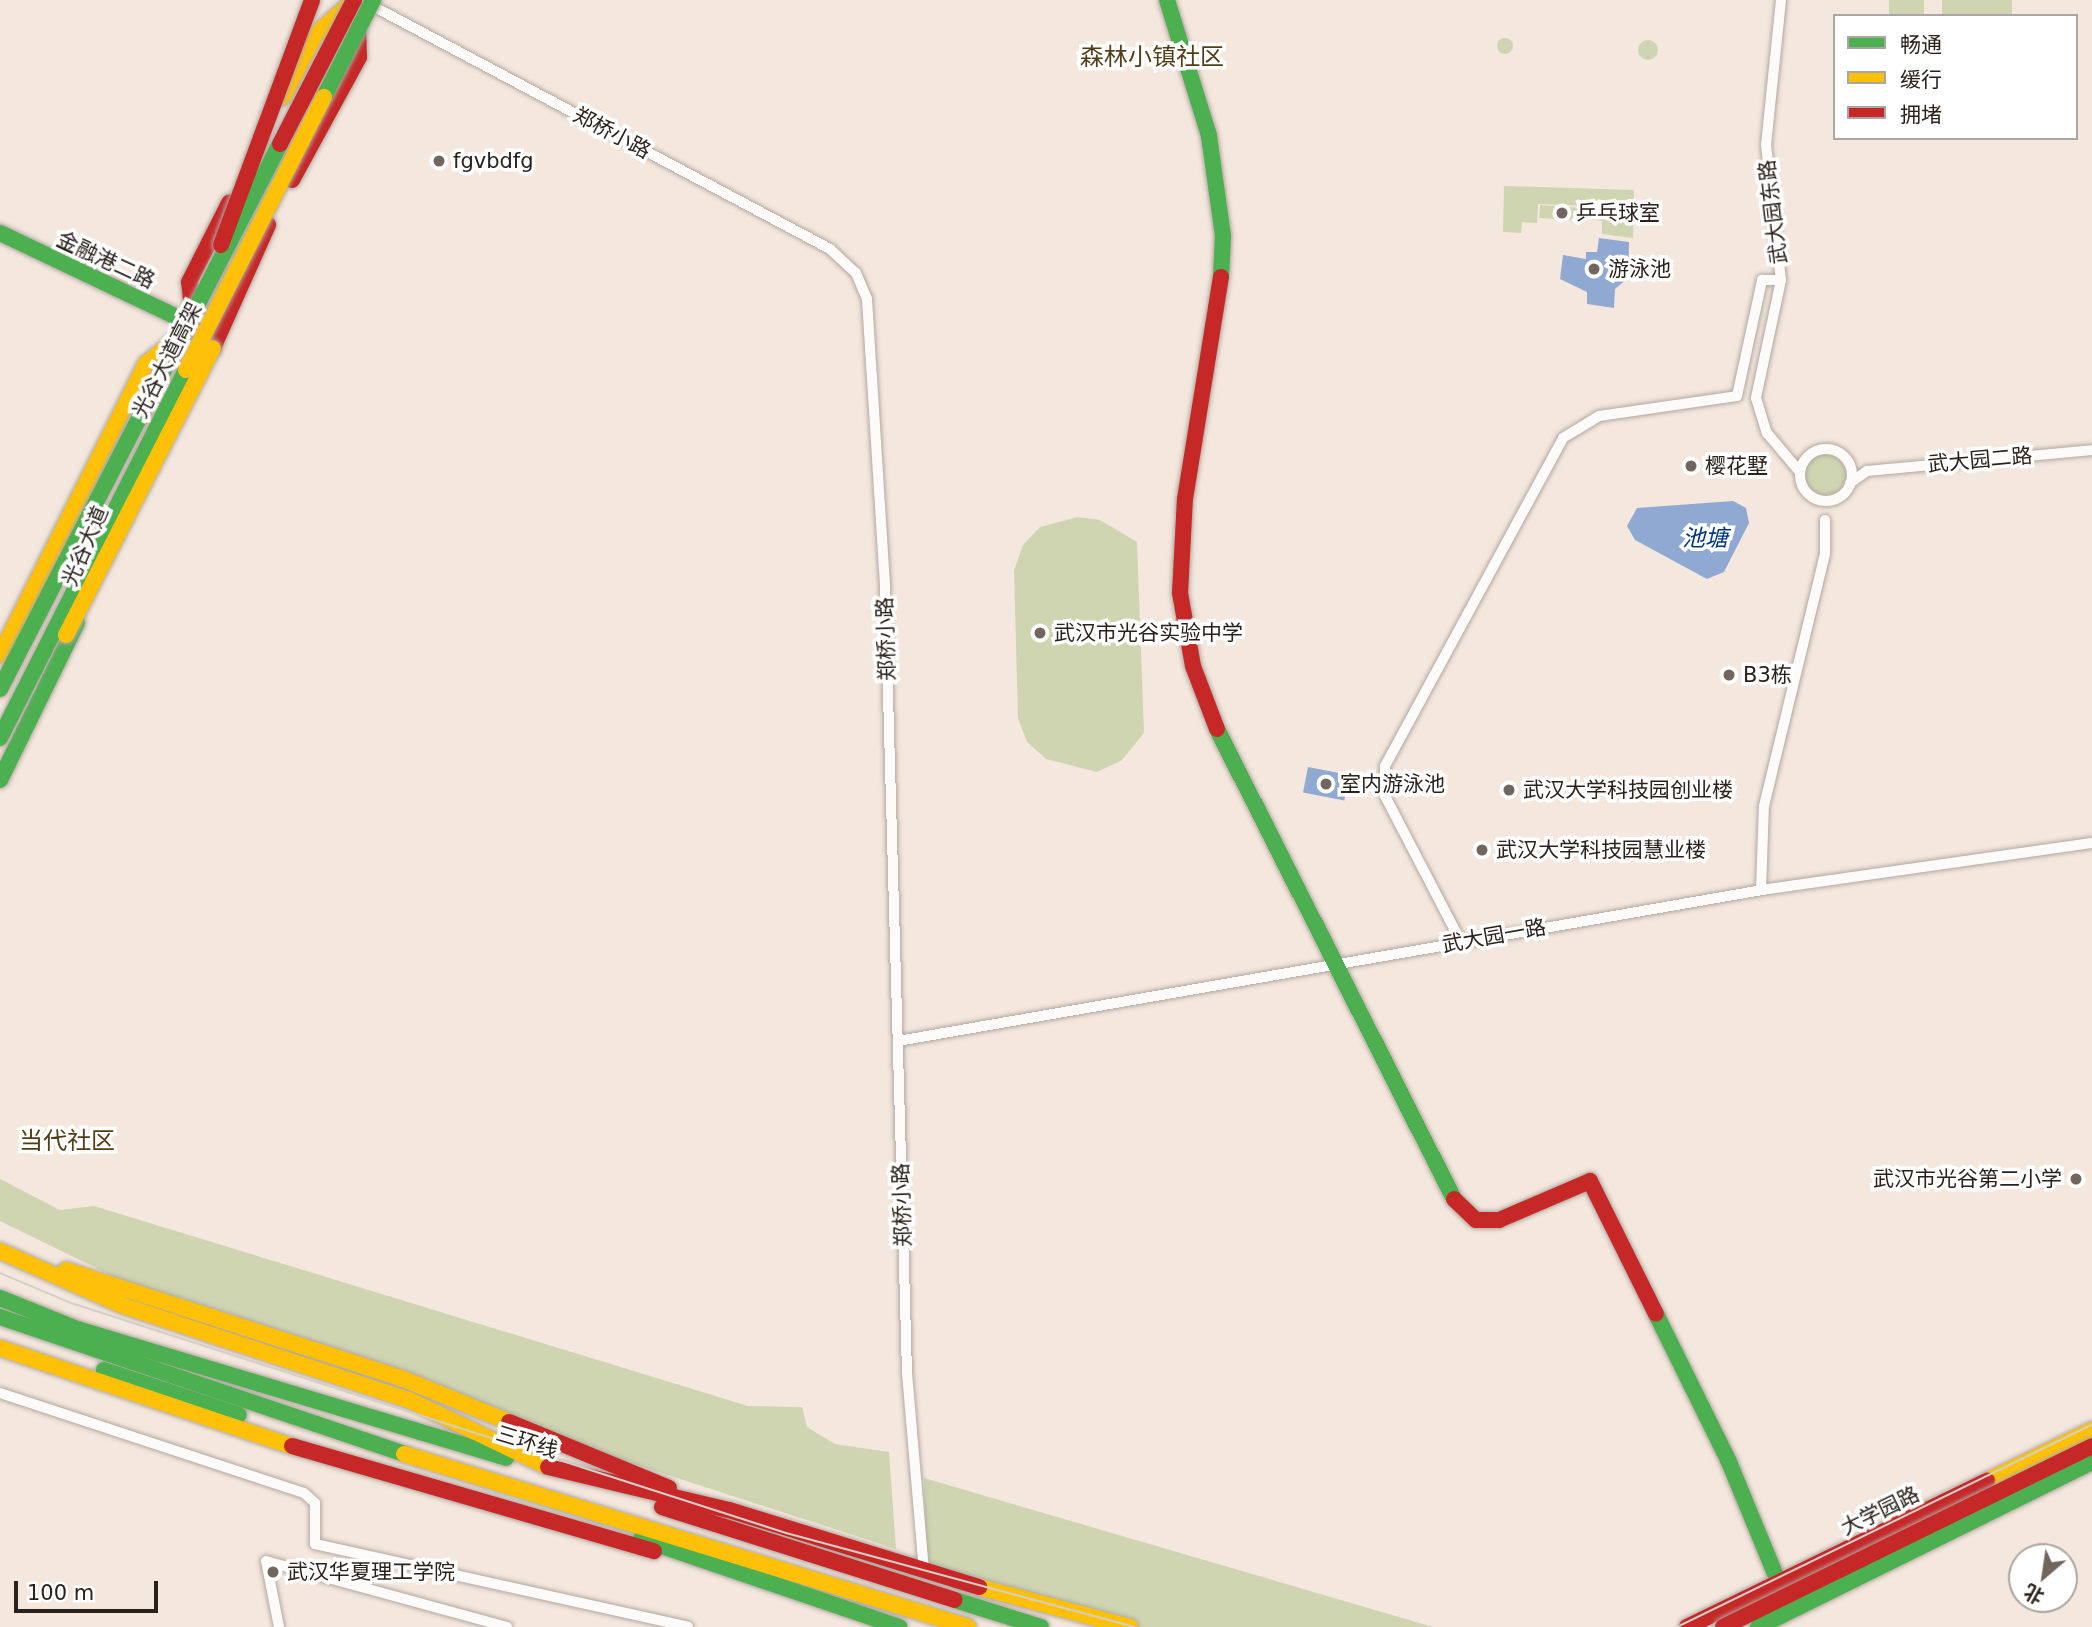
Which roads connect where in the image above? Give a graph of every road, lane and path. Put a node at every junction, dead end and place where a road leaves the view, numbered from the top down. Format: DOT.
graph roads {
  1 [pos="312,0"];
  2 [pos="357,0"];
  3 [pos="373,0"];
  4 [pos="1167,0"];
  5 [pos="1781,0"];
  6 [pos="269,222"];
  7 [pos="0,233"];
  8 [pos="1781,280"];
  9 [pos="211,283"];
  10 [pos="194,325"];
  11 [pos="2092,450"];
  12 [pos="1814,452"];
  13 [pos="1788,455"];
  14 [pos="1846,458"];
  15 [pos="1867,471"];
  16 [pos="1800,472"];
  17 [pos="1850,483"];
  18 [pos="1809,494"];
  19 [pos="1840,496"];
  20 [pos="1825,520"];
  21 [pos="0,655"];
  22 [pos="0,689"];
  23 [pos="18,701"];
  24 [pos="0,738"];
  25 [pos="0,780"];
  26 [pos="2092,843"];
  27 [pos="1761,890"];
  28 [pos="1461,942"];
  29 [pos="1330,964"];
  30 [pos="898,1041"];
  31 [pos="2,1243"];
  32 [pos="0,1298"];
  33 [pos="155,1301"];
  34 [pos="2,1325"];
  35 [pos="220,1339"];
  36 [pos="0,1348"];
  37 [pos="383,1392"];
  38 [pos="0,1393"];
  39 [pos="207,1405"];
  40 [pos="470,1410"];
  41 [pos="2092,1430"];
  42 [pos="2092,1446"];
  43 [pos="334,1457"];
  44 [pos="2092,1462"];
  45 [pos="2092,1469"];
  46 [pos="565,1475"];
  47 [pos="547,1501"];
  48 [pos="729,1510"];
  49 [pos="717,1569"];
  50 [pos="924,1572"];
  51 [pos="1782,1583"];
  52 [pos="1778,1624"];
  53 [pos="279,1627"];
  54 [pos="507,1627"];
  55 [pos="688,1627"];
  56 [pos="899,1627"];
  57 [pos="968,1627"];
  58 [pos="1041,1627"];
  59 [pos="1130,1627"];
  60 [pos="1686,1627"];
  61 [pos="1723,1627"];
  62 [pos="1758,1627"];
  1 -- 9 [label="main road, bridge"];
  2 -- 6 [label="main road, 光谷大道"];
  2 -- 9 [label="main road, 光谷大道高架, bridge"];
  2 -- 10 [label="main road, 光谷大道"];
  2 -- 30 [label="street, 郑桥小路"];
  3 -- 23 [label="main road, 光谷大道高架, bridge"];
  4 -- 29 [label="main road"];
  5 -- 8 [label="street, 武大园东路"];
  6 -- 10 [label="main road, 光谷大道"];
  6 -- 23 [label="main road, bridge"];
  7 -- 10 [label="main road, 金融港二路"];
  8 -- 13 [label="street, 武大园东路"];
  8 -- 28 [label="street"];
  9 -- 22 [label="main road, 光谷大道高架, bridge"];
  10 -- 21 [label="main road, 光谷大道"];
  10 -- 25 [label="main road, 光谷大道"];
  11 -- 15 [label="street, 武大园二路"];
  12 -- 13 [label="street"];
  12 -- 14 [label="street"];
  12 -- 16 [label="street"];
  13 -- 16 [label="street, 武大园东路"];
  14 -- 15 [label="street"];
  14 -- 17 [label="street"];
  15 -- 17 [label="street"];
  16 -- 18 [label="street"];
  17 -- 19 [label="street"];
  18 -- 19 [label="street"];
  18 -- 20 [label="street"];
  19 -- 20 [label="street"];
  20 -- 27 [label="street"];
  23 -- 24 [label="main road, 光谷大道高架, bridge"];
  26 -- 27 [label="street, 武大园一路"];
  27 -- 28 [label="street, 武大园一路"];
  28 -- 29 [label="street, 武大园一路"];
  29 -- 30 [label="street, 武大园一路"];
  29 -- 51 [label="main road"];
  30 -- 50 [label="street, 郑桥小路"];
  31 -- 33 [label="main road"];
  31 -- 35 [label="main road"];
  32 -- 46 [label="main road, 三环线"];
  33 -- 35 [label="main road"];
  33 -- 40 [label="main road"];
  34 -- 39 [label="main road"];
  34 -- 47 [label="main road"];
  35 -- 37 [label="main road"];
  36 -- 43 [label="main road"];
  37 -- 40 [label="main road"];
  37 -- 46 [label="main road"];
  38 -- 55 [label="street"];
  39 -- 43 [label="main road"];
  39 -- 47 [label="main road"];
  40 -- 48 [label="main road"];
  41 -- 51 [label="main road, 大学园路"];
  42 -- 61 [label="main road, bridge"];
  43 -- 49 [label="main road"];
  44 -- 62 [label="main road, bridge"];
  45 -- 52 [label="main road"];
  46 -- 48 [label="main road"];
  46 -- 58 [label="main road, 三环线"];
  47 -- 49 [label="main road"];
  47 -- 57 [label="main road"];
  48 -- 50 [label="main road"];
  49 -- 56 [label="main road"];
  50 -- 59 [label="main road"];
  51 -- 52 [label="main road"];
  51 -- 60 [label="main road, 大学园路"];
  53 -- 54 [label="street"];
}
